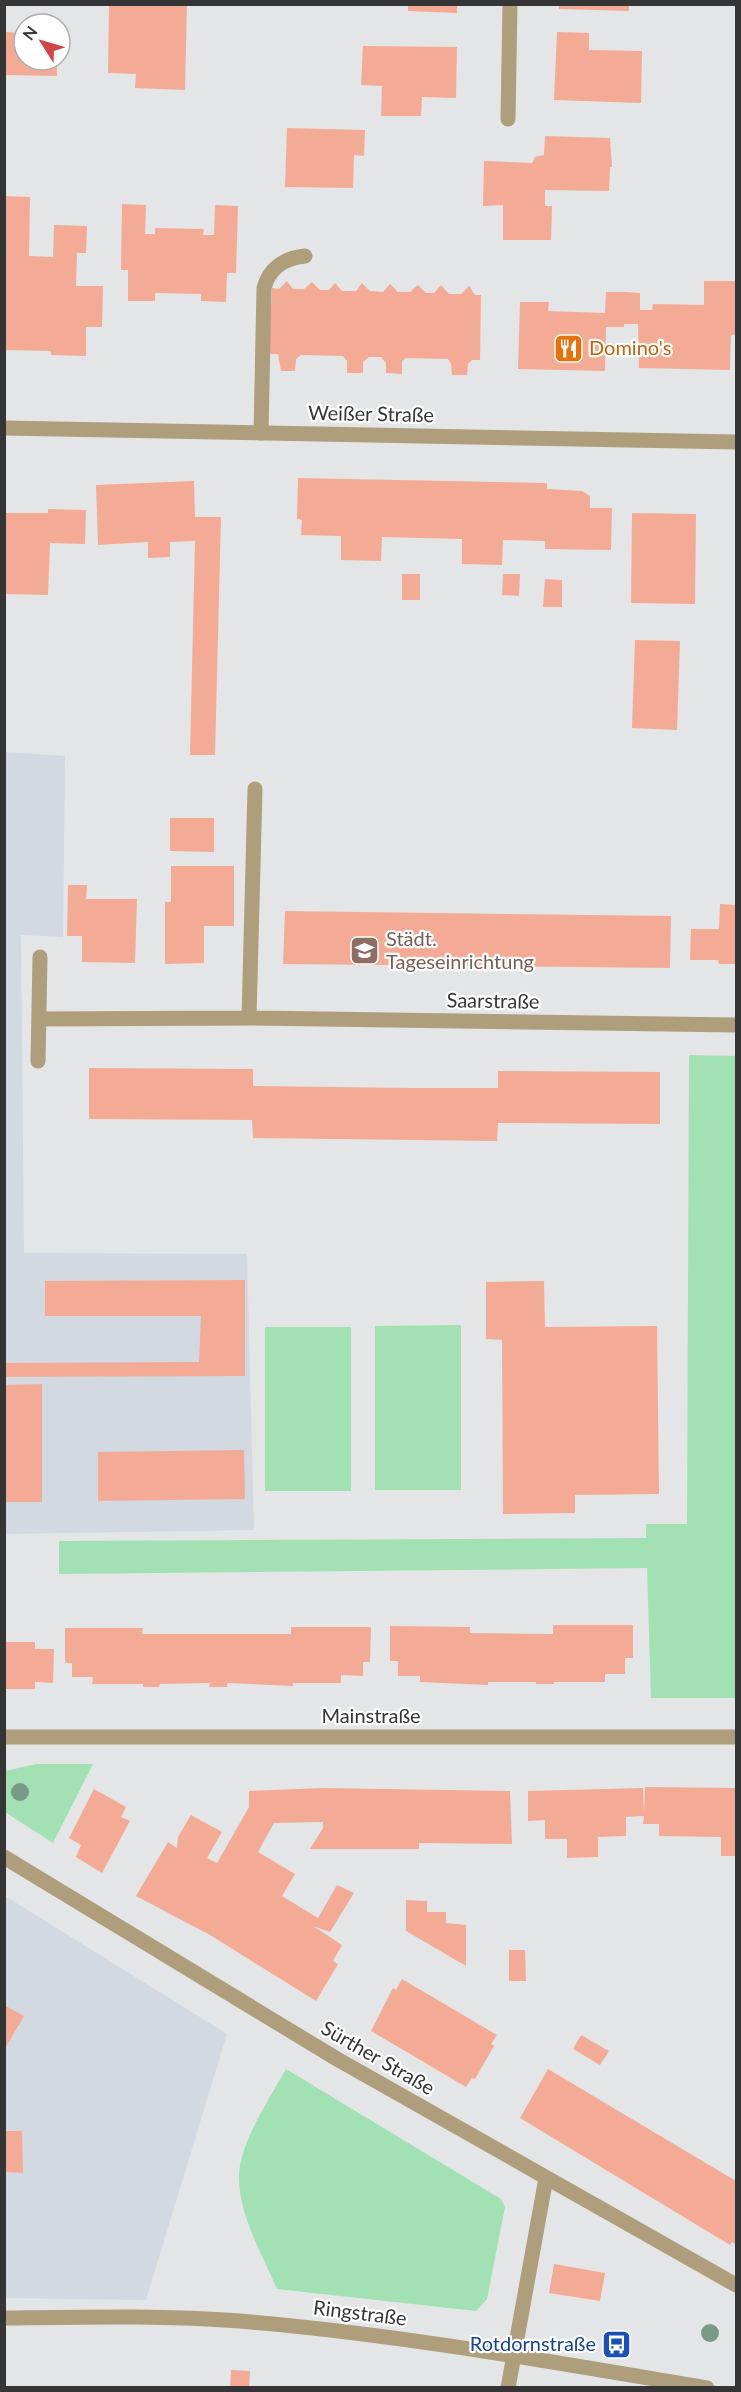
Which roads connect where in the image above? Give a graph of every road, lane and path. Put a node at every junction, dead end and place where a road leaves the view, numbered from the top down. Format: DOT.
graph roads {
  1 [pos="510,4"];
  2 [pos="508,118"];
  3 [pos="305,256"];
  4 [pos="4,428"];
  5 [pos="261,433"];
  6 [pos="736,442"];
  7 [pos="255,789"];
  8 [pos="40,957"];
  9 [pos="249,1018"];
  10 [pos="39,1019"];
  11 [pos="736,1025"];
  12 [pos="38,1061"];
  13 [pos="4,1737"];
  14 [pos="736,1737"];
  15 [pos="4,1857"];
  16 [pos="546,2178"];
  17 [pos="736,2285"];
  18 [pos="4,2318"];
  19 [pos="513,2356"];
  20 [pos="508,2388"];
  21 [pos="707,2388"];
  1 -- 2 [label="street"];
  3 -- 5 [label="street"];
  4 -- 5 [label="street, Weißer Straße"];
  5 -- 6 [label="street, Weißer Straße"];
  7 -- 9 [label="street"];
  8 -- 10 [label="street"];
  9 -- 10 [label="street, Saarstraße"];
  9 -- 11 [label="street, Saarstraße"];
  10 -- 12 [label="street"];
  13 -- 14 [label="street, Mainstraße"];
  15 -- 16 [label="street, Sürther Straße"];
  16 -- 17 [label="street, Sürther Straße"];
  16 -- 19 [label="street"];
  18 -- 19 [label="street, Ringstraße"];
  19 -- 20 [label="street"];
  19 -- 21 [label="street, Ringstraße"];
}
